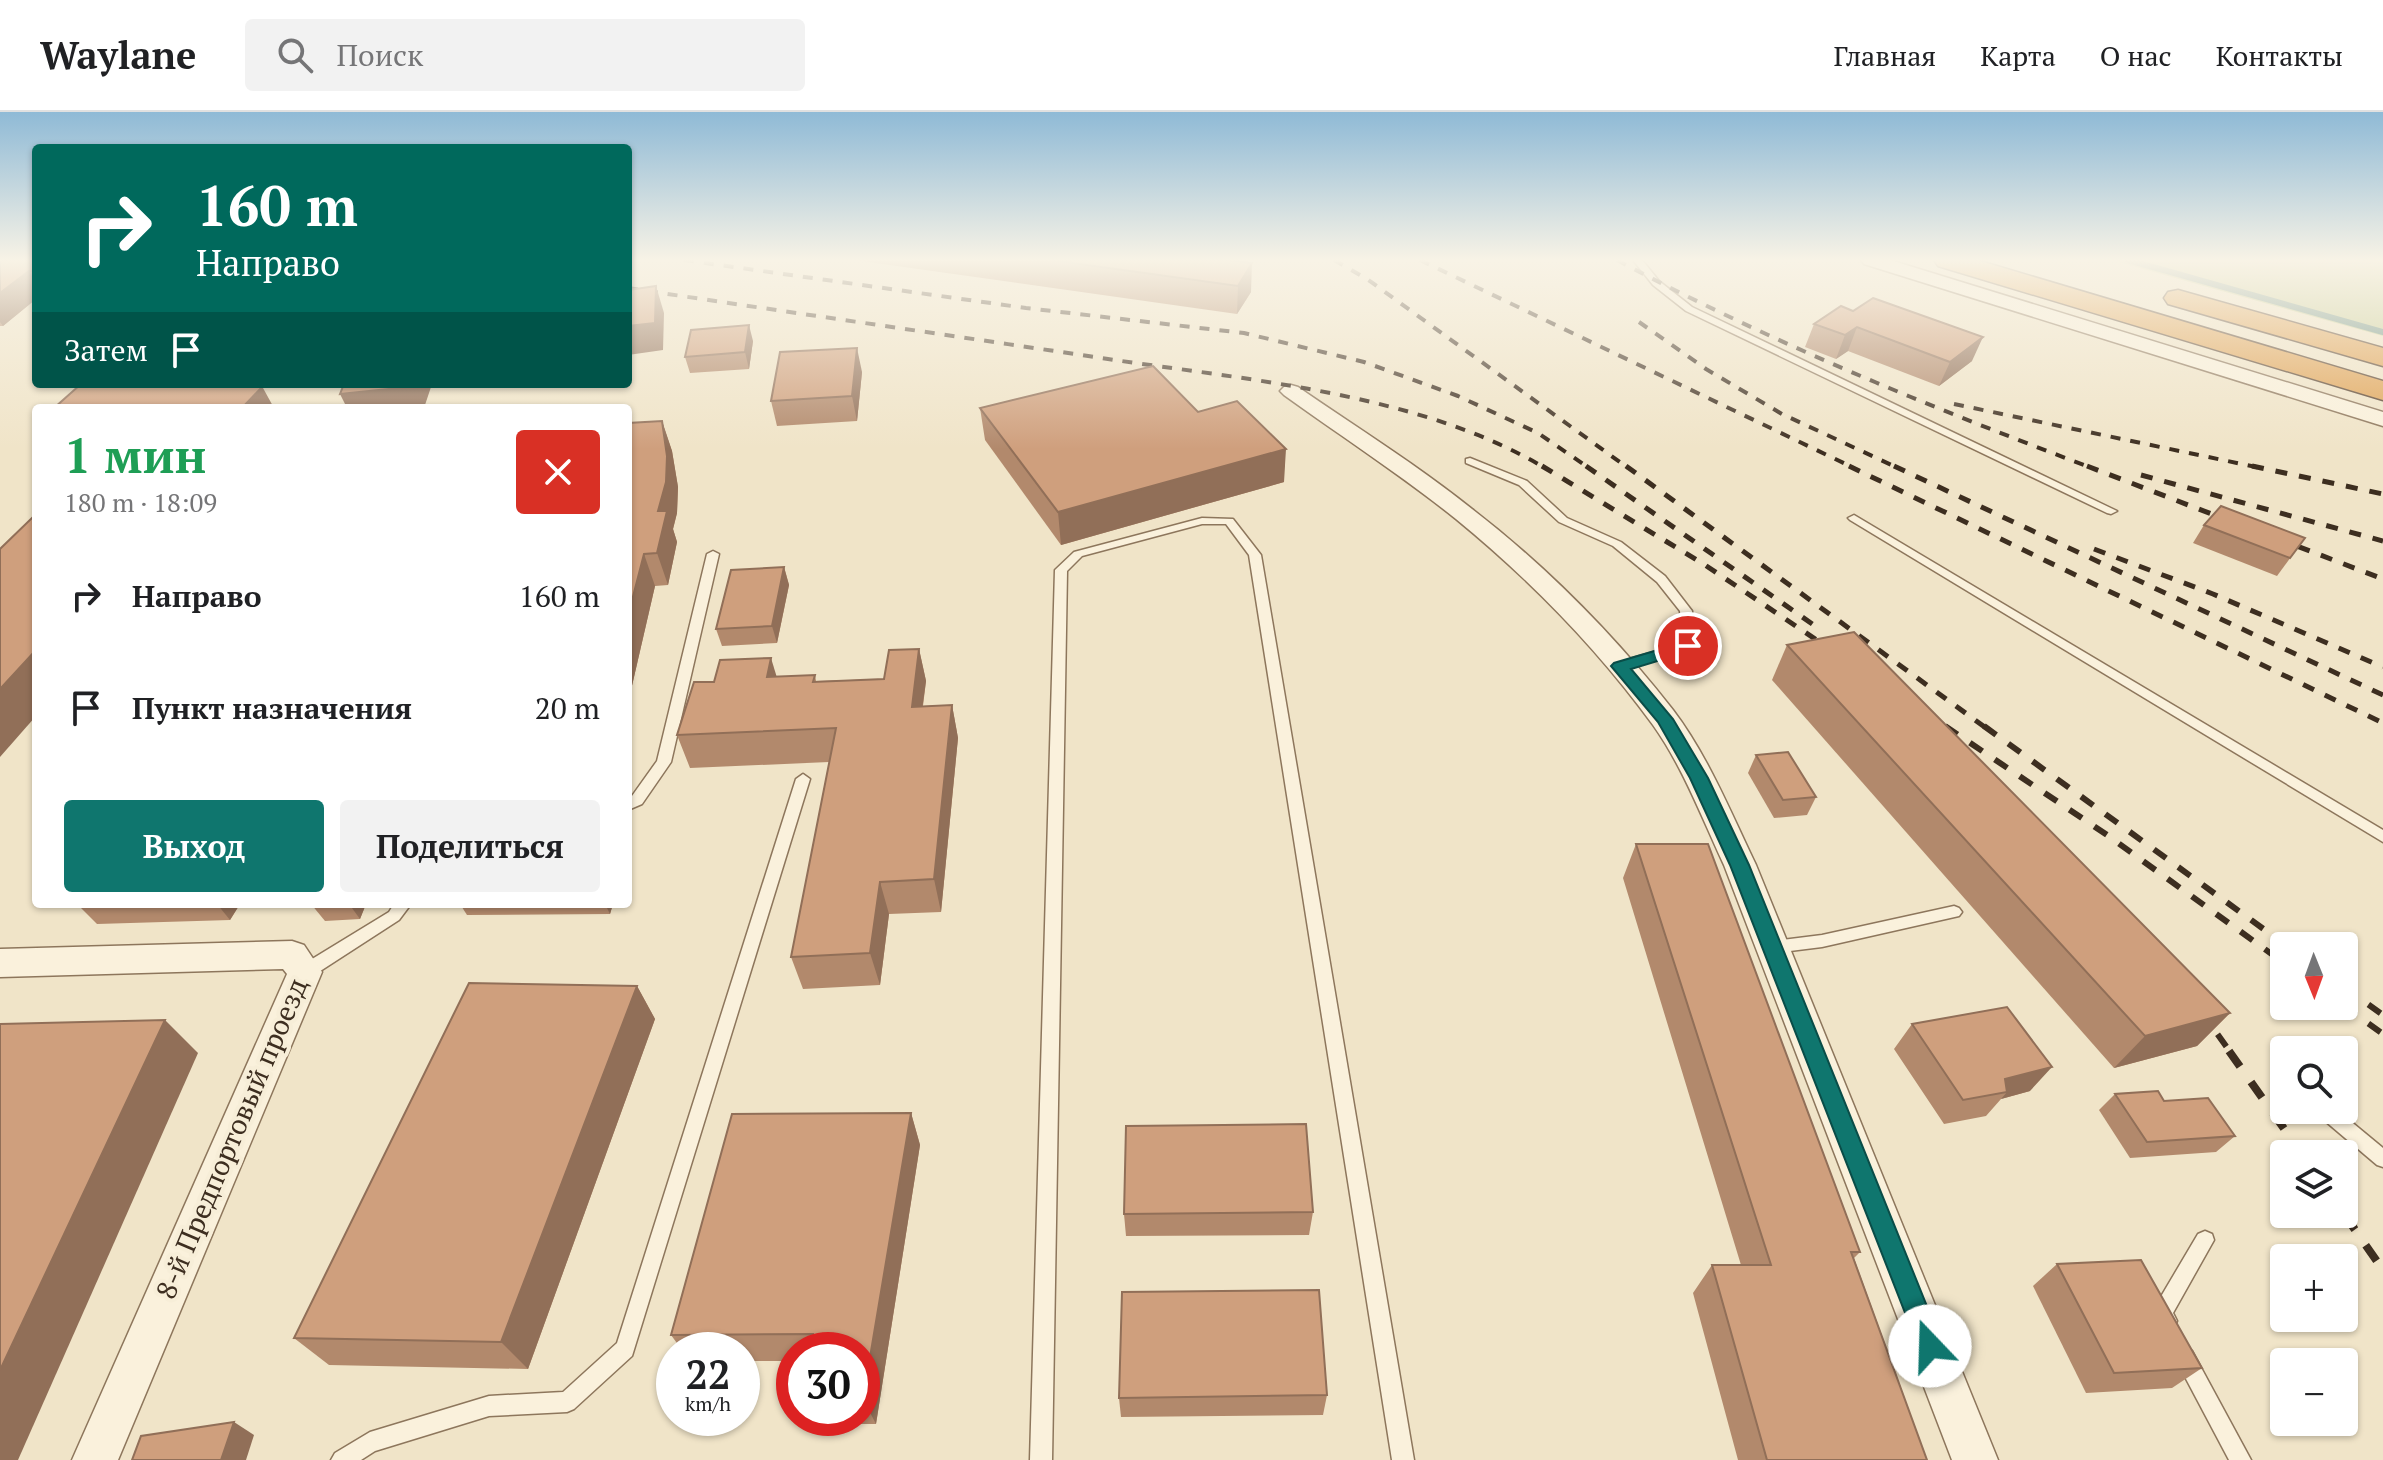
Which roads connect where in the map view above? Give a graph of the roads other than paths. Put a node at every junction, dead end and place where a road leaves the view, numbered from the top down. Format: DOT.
graph roads {
  1 [pos="1718,323"];
  2 [pos="2073,323"];
  3 [pos="2156,323"];
  4 [pos="2265,323"];
  5 [pos="2383,357"];
  6 [pos="1291,391"];
  7 [pos="2383,391"];
  8 [pos="2383,419"];
  9 [pos="1470,461"];
  10 [pos="2111,511"];
  11 [pos="1854,518"];
  12 [pos="713,554"];
  13 [pos="1620,666"];
  14 [pos="803,779"];
  15 [pos="632,803"];
  16 [pos="2383,837"];
  17 [pos="400,908"];
  18 [pos="1954,912"];
  19 [pos="1773,947"];
  20 [pos="0,963"];
  21 [pos="305,972"];
  22 [pos="2341,1124"];
  23 [pos="2383,1159"];
  24 [pos="2205,1240"];
  25 [pos="95,1460"];
  26 [pos="342,1460"];
  27 [pos="1041,1460"];
  28 [pos="1403,1460"];
  29 [pos="1975,1460"];
  30 [pos="2240,1460"];
  1 -- 10 [label="lane"];
  2 -- 8 [label="street"];
  3 -- 7 [label="highway"];
  4 -- 5 [label="highway"];
  6 -- 13 [label="street"];
  9 -- 13 [label="lane"];
  11 -- 16 [label="lane"];
  12 -- 15 [label="lane"];
  13 -- 19 [label="street"];
  14 -- 26 [label="lane"];
  17 -- 21 [label="lane"];
  18 -- 19 [label="lane"];
  19 -- 29 [label="street"];
  20 -- 21 [label="street, 8-й Предпортовый проезд"];
  21 -- 25 [label="street, 8-й Предпортовый проезд"];
  22 -- 23 [label="lane"];
  24 -- 30 [label="lane"];
  27 -- 28 [label="lane"];
}
